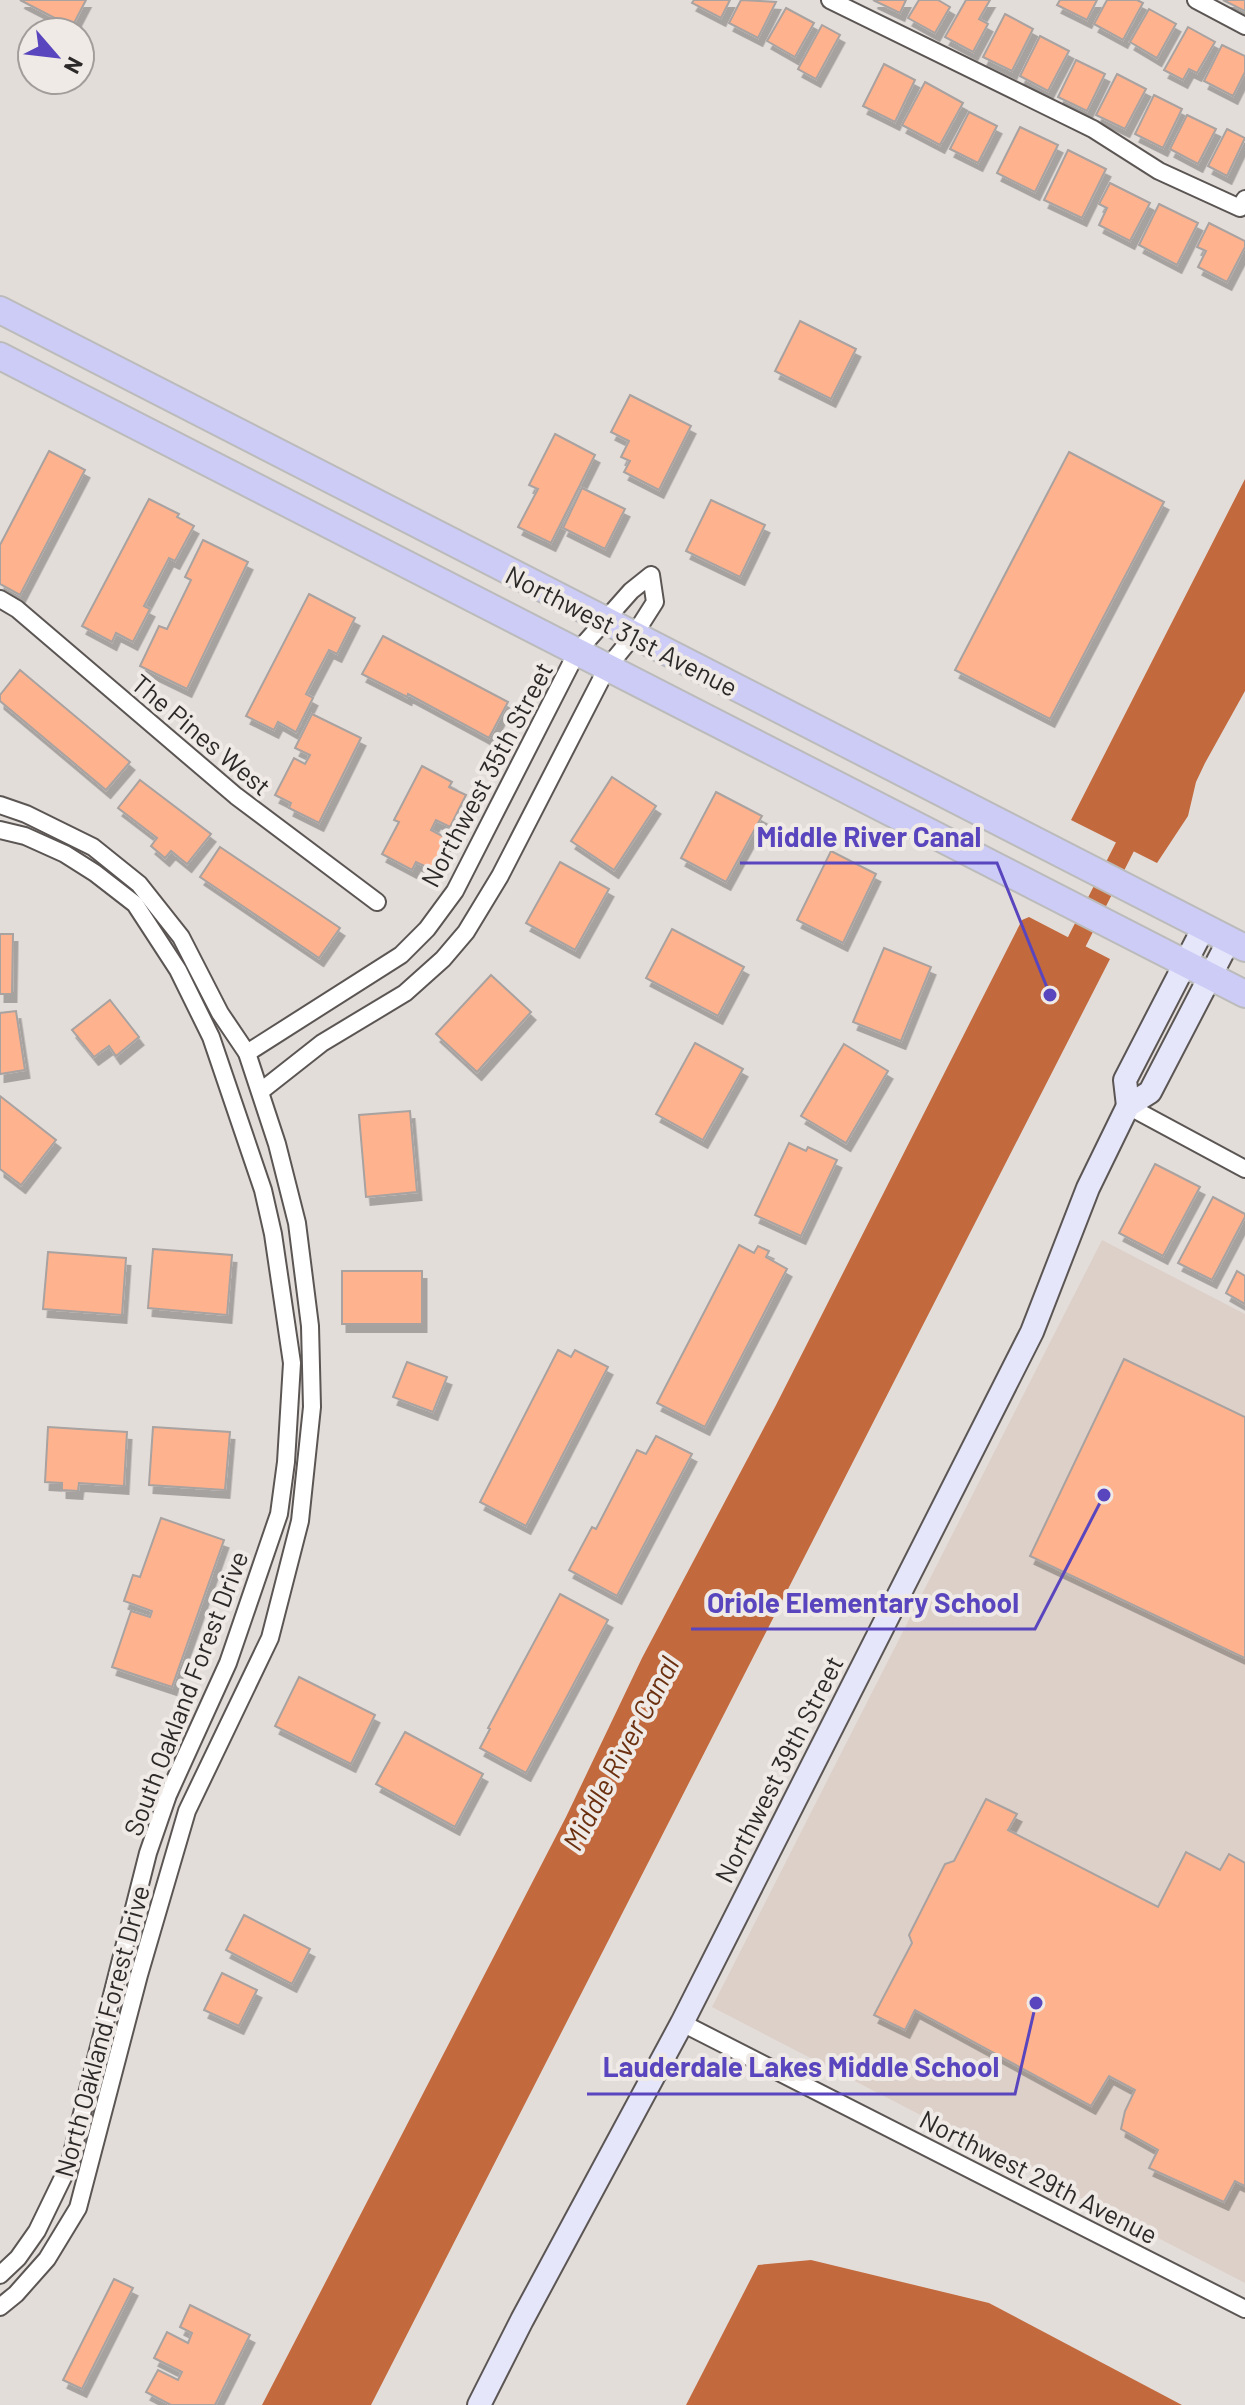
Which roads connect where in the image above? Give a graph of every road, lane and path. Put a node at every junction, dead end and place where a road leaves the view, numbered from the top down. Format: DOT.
graph roads {
  1 [pos="830,0"];
  2 [pos="1196,0"];
  3 [pos="1245,26"];
  4 [pos="1245,199"];
  5 [pos="0,310"];
  6 [pos="0,356"];
  7 [pos="0,599"];
  8 [pos="604,620"];
  9 [pos="634,635"];
  10 [pos="577,652"];
  11 [pos="607,668"];
  12 [pos="0,805"];
  13 [pos="0,830"];
  14 [pos="377,902"];
  15 [pos="1204,927"];
  16 [pos="1237,944"];
  17 [pos="1185,964"];
  18 [pos="1210,976"];
  19 [pos="1245,994"];
  20 [pos="247,1053"];
  21 [pos="261,1091"];
  22 [pos="1128,1106"];
  23 [pos="1245,1169"];
  24 [pos="682,2023"];
  25 [pos="0,2275"];
  26 [pos="0,2307"];
  27 [pos="1245,2309"];
  28 [pos="479,2405"];
  1 -- 4 [label="street"];
  2 -- 3 [label="street"];
  5 -- 8 [label="main road, Northwest 31st Avenue"];
  6 -- 10 [label="main road, Northwest 31st Avenue"];
  7 -- 14 [label="street, The Pines West"];
  8 -- 9 [label="main road, Northwest 31st Avenue"];
  8 -- 9 [label="street, Northwest 35th Street"];
  8 -- 10 [label="street, Northwest 35th Street"];
  9 -- 11 [label="street"];
  9 -- 15 [label="main road, Northwest 31st Avenue"];
  10 -- 11 [label="main road, Northwest 31st Avenue"];
  10 -- 20 [label="street, Northwest 35th Street"];
  11 -- 17 [label="main road, Northwest 31st Avenue"];
  11 -- 21 [label="street"];
  12 -- 20 [label="street"];
  13 -- 25 [label="street, South Oakland Forest Drive"];
  15 -- 16 [label="main road, Northwest 31st Avenue"];
  15 -- 17 [label="street, Northwest 39th Street"];
  16 -- 18 [label="street, Northwest 39th Street"];
  17 -- 18 [label="main road, Northwest 31st Avenue"];
  17 -- 22 [label="street, Northwest 39th Street"];
  18 -- 19 [label="main road, Northwest 31st Avenue"];
  18 -- 22 [label="street, Northwest 39th Street"];
  20 -- 21 [label="street, North Oakland Forest Drive"];
  21 -- 26 [label="street, North Oakland Forest Drive"];
  22 -- 23 [label="street"];
  22 -- 24 [label="street, Northwest 39th Street"];
  24 -- 27 [label="street, Northwest 29th Avenue"];
  24 -- 28 [label="street, Northwest 39th Street"];
}
